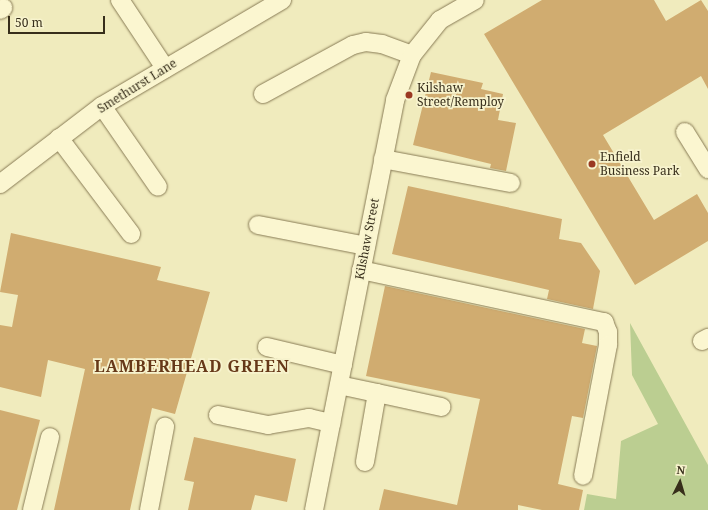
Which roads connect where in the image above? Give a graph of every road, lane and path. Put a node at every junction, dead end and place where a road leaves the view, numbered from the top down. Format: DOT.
graph roads {
  1 [pos="120,0"];
  2 [pos="282,0"];
  3 [pos="475,0"];
  4 [pos="412,55"];
  5 [pos="165,68"];
  6 [pos="263,94"];
  7 [pos="102,106"];
  8 [pos="685,132"];
  9 [pos="59,138"];
  10 [pos="383,158"];
  11 [pos="708,169"];
  12 [pos="511,183"];
  13 [pos="0,184"];
  14 [pos="158,187"];
  15 [pos="258,225"];
  16 [pos="131,234"];
  17 [pos="366,246"];
  18 [pos="361,270"];
  19 [pos="267,347"];
  20 [pos="343,364"];
  21 [pos="339,385"];
  22 [pos="377,393"];
  23 [pos="442,407"];
  24 [pos="218,415"];
  25 [pos="331,423"];
  26 [pos="165,427"];
  27 [pos="50,437"];
  28 [pos="365,462"];
  29 [pos="583,476"];
  30 [pos="32,510"];
  31 [pos="149,510"];
  32 [pos="314,510"];
  1 -- 5 [label="street"];
  2 -- 5 [label="street, Smethurst Lane"];
  3 -- 4 [label="street, Kilshaw Street"];
  4 -- 6 [label="street"];
  4 -- 10 [label="street, Kilshaw Street"];
  5 -- 7 [label="street, Smethurst Lane"];
  7 -- 9 [label="street, Smethurst Lane"];
  7 -- 14 [label="street"];
  8 -- 11 [label="street"];
  9 -- 13 [label="street, Smethurst Lane"];
  9 -- 16 [label="street"];
  10 -- 12 [label="street"];
  10 -- 17 [label="street, Kilshaw Street"];
  15 -- 17 [label="street"];
  17 -- 18 [label="street, Kilshaw Street"];
  18 -- 20 [label="street, Kilshaw Street"];
  18 -- 29 [label="street"];
  19 -- 20 [label="street"];
  20 -- 21 [label="street, Kilshaw Street"];
  21 -- 22 [label="street"];
  21 -- 25 [label="street, Kilshaw Street"];
  22 -- 23 [label="street"];
  22 -- 28 [label="street"];
  24 -- 25 [label="street"];
  25 -- 32 [label="street, Kilshaw Street"];
  26 -- 31 [label="street"];
  27 -- 30 [label="street"];
}
